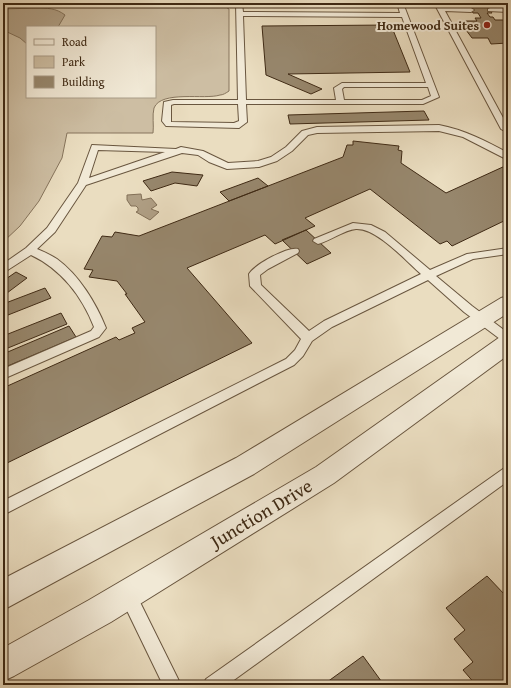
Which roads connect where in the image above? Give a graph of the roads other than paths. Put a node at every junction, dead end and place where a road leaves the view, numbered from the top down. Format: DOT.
graph roads {
  1 [pos="238,3"];
  2 [pos="400,3"];
  3 [pos="439,6"];
  4 [pos="471,10"];
  5 [pos="490,10"];
  6 [pos="508,10"];
  7 [pos="239,14"];
  8 [pos="405,15"];
  9 [pos="430,85"];
  10 [pos="242,101"];
  11 [pos="341,102"];
  12 [pos="508,130"];
  13 [pos="181,150"];
  14 [pos="508,157"];
  15 [pos="83,183"];
  16 [pos="318,241"];
  17 [pos="30,250"];
  18 [pos="294,251"];
  19 [pos="508,251"];
  20 [pos="3,269"];
  21 [pos="428,276"];
  22 [pos="508,303"];
  23 [pos="482,319"];
  24 [pos="308,338"];
  25 [pos="508,339"];
  26 [pos="508,344"];
  27 [pos="3,374"];
  28 [pos="508,473"];
  29 [pos="3,508"];
  30 [pos="127,594"];
  31 [pos="3,595"];
  32 [pos="3,665"];
  33 [pos="172,685"];
  34 [pos="212,685"];
  1 -- 7 [label="lane"];
  2 -- 8 [label="lane"];
  3 -- 4 [label="lane"];
  3 -- 12 [label="lane"];
  5 -- 6 [label="lane"];
  7 -- 8 [label="lane"];
  7 -- 10 [label="lane"];
  8 -- 9 [label="lane"];
  9 -- 11 [label="lane"];
  9 -- 11 [label="lane"];
  10 -- 10 [label="lane"];
  10 -- 11 [label="lane"];
  13 -- 14 [label="lane"];
  13 -- 15 [label="lane"];
  13 -- 15 [label="lane"];
  15 -- 17 [label="lane"];
  16 -- 21 [label="lane"];
  17 -- 20 [label="lane"];
  17 -- 27 [label="lane"];
  18 -- 24 [label="lane"];
  19 -- 21 [label="lane"];
  21 -- 23 [label="lane"];
  21 -- 24 [label="lane"];
  22 -- 23 [label="street"];
  23 -- 25 [label="lane"];
  23 -- 31 [label="street"];
  24 -- 29 [label="lane"];
  26 -- 30 [label="street, Junction Drive"];
  28 -- 34 [label="lane"];
  30 -- 32 [label="street, Junction Drive"];
  30 -- 33 [label="lane"];
}
